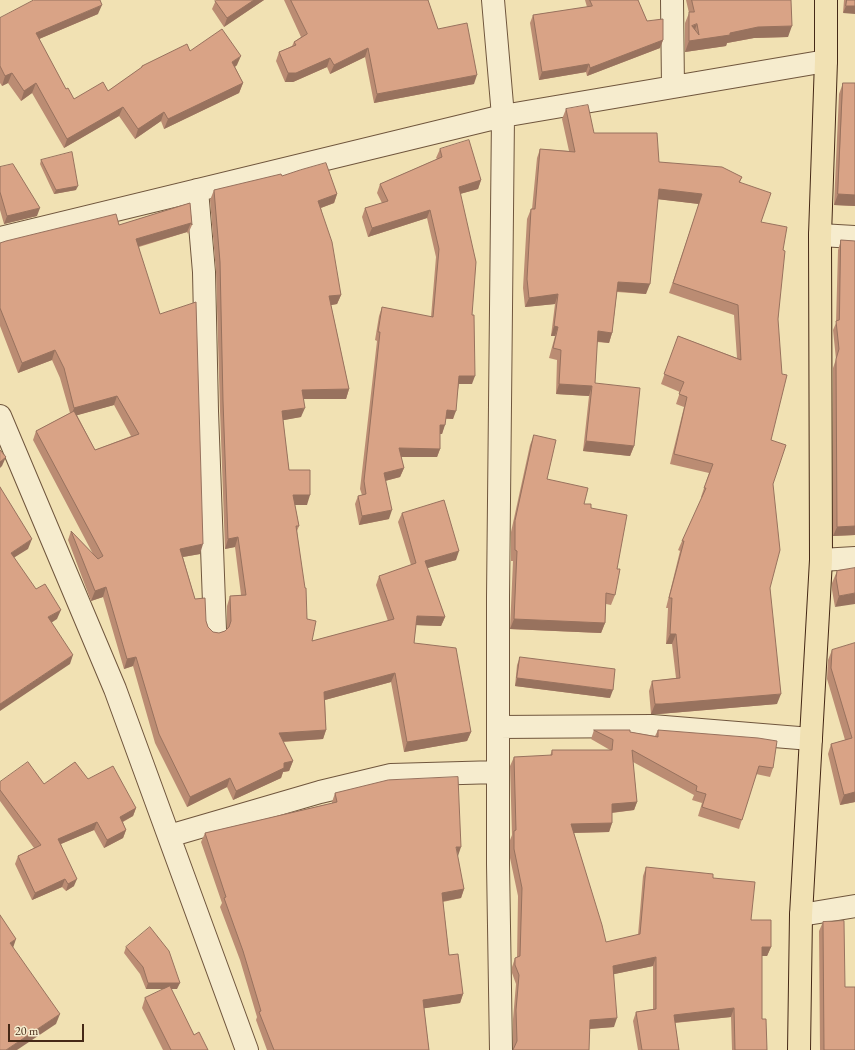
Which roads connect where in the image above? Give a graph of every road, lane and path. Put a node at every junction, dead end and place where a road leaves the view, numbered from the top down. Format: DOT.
graph roads {
  1 [pos="493,0"];
  2 [pos="672,0"];
  3 [pos="826,0"];
  4 [pos="826,61"];
  5 [pos="673,87"];
  6 [pos="503,116"];
  7 [pos="197,190"];
  8 [pos="820,235"];
  9 [pos="855,236"];
  10 [pos="0,238"];
  11 [pos="0,416"];
  12 [pos="855,558"];
  13 [pos="821,560"];
  14 [pos="214,630"];
  15 [pos="498,727"];
  16 [pos="811,739"];
  17 [pos="498,772"];
  18 [pos="169,836"];
  19 [pos="855,906"];
  20 [pos="801,914"];
  21 [pos="247,1050"];
  22 [pos="501,1050"];
  23 [pos="799,1050"];
  1 -- 6 [label="street"];
  2 -- 5 [label="street"];
  3 -- 4 [label="main road"];
  4 -- 5 [label="street"];
  4 -- 8 [label="main road"];
  5 -- 6 [label="street"];
  6 -- 7 [label="street"];
  6 -- 15 [label="street"];
  7 -- 10 [label="street"];
  7 -- 14 [label="street"];
  8 -- 9 [label="street"];
  8 -- 13 [label="main road"];
  11 -- 18 [label="street"];
  12 -- 13 [label="street"];
  13 -- 16 [label="main road"];
  15 -- 16 [label="street"];
  15 -- 17 [label="street"];
  16 -- 20 [label="main road"];
  17 -- 18 [label="street"];
  17 -- 22 [label="street"];
  18 -- 21 [label="street"];
  19 -- 20 [label="street"];
  20 -- 23 [label="main road"];
}
